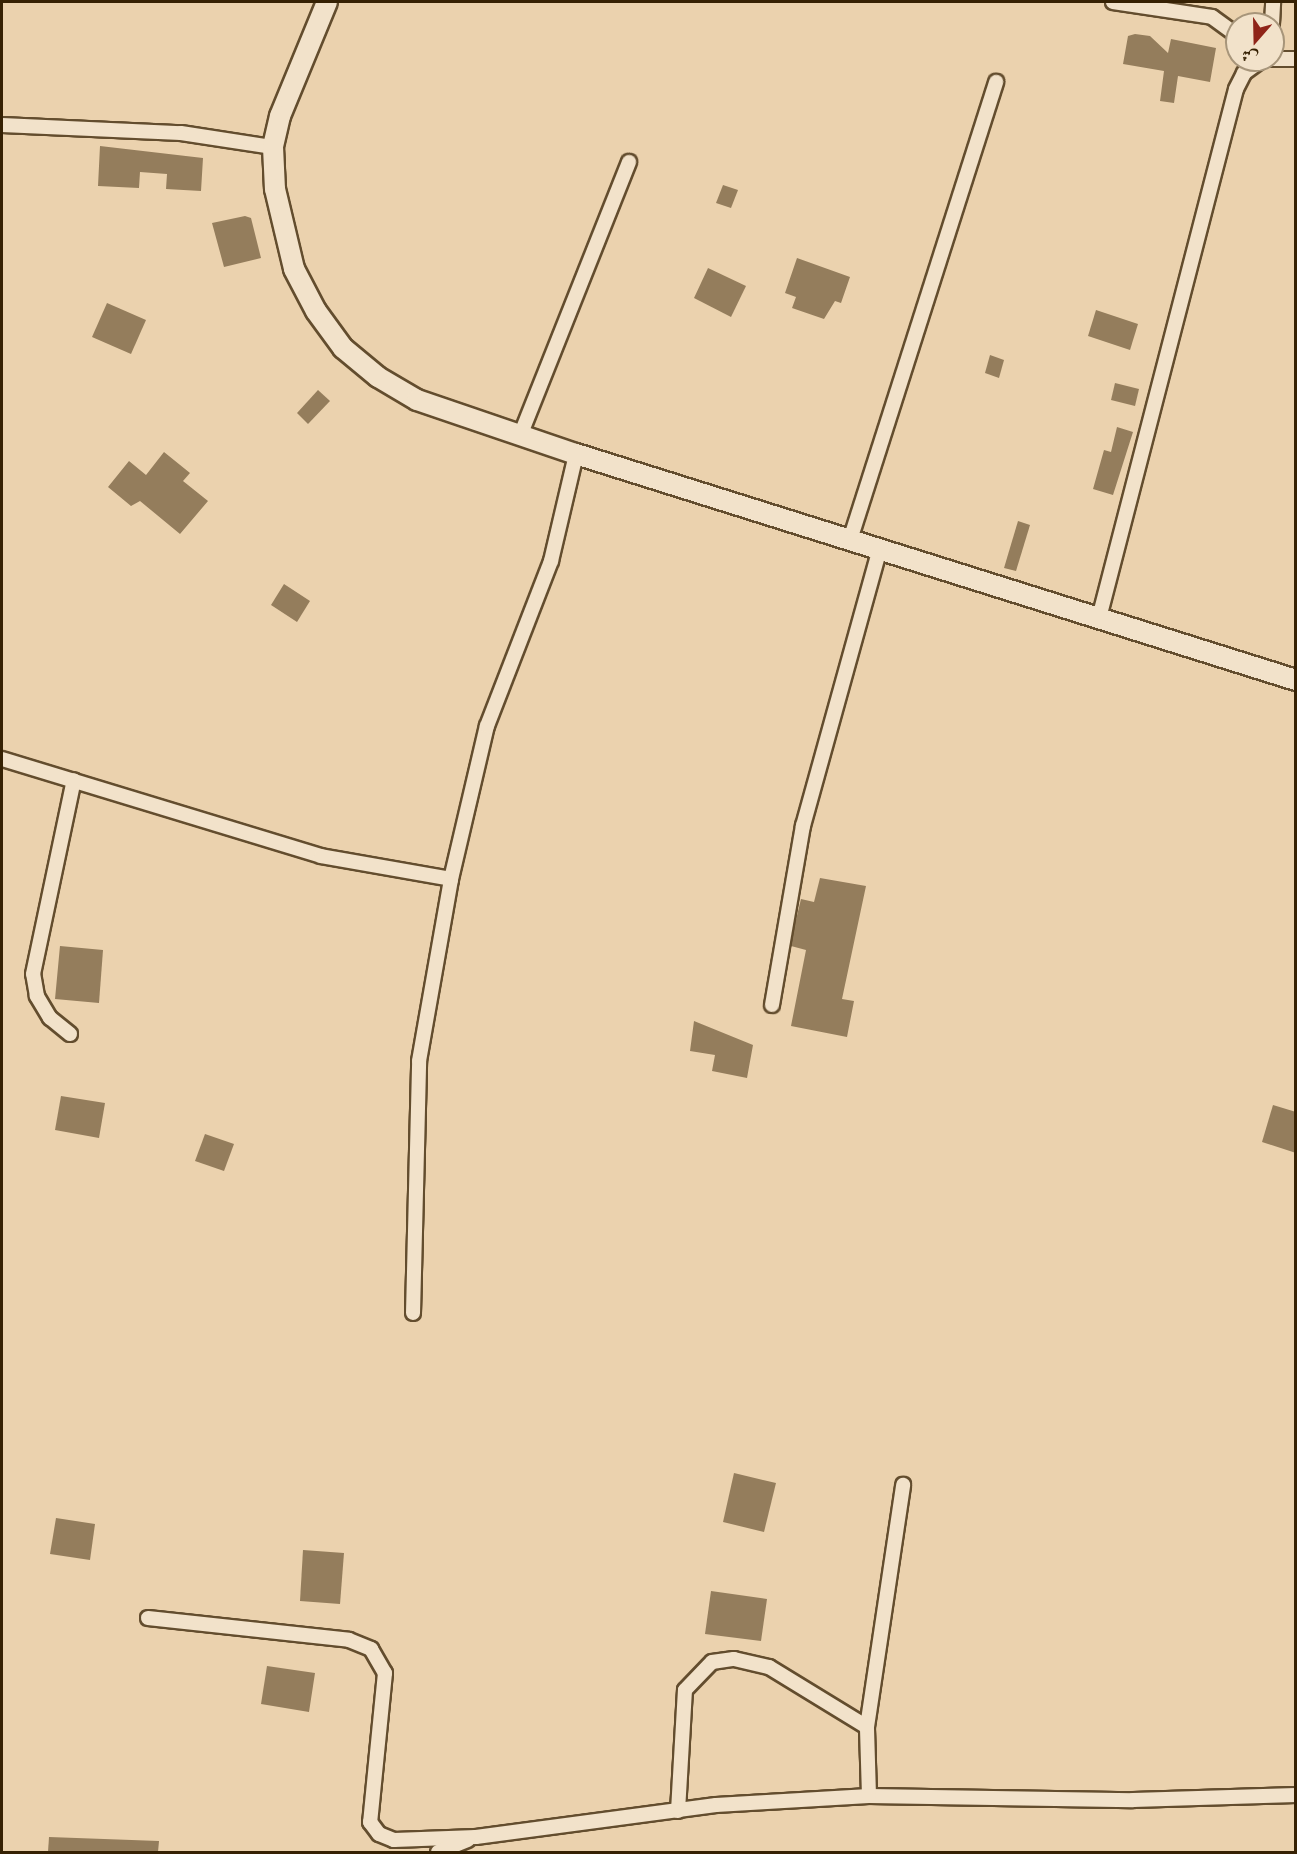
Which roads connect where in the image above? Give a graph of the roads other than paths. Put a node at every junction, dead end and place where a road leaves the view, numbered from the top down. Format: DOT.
graph roads {
  1 [pos="327,2"];
  2 [pos="1113,2"];
  3 [pos="1225,26"];
  4 [pos="1247,72"];
  5 [pos="996,82"];
  6 [pos="2,125"];
  7 [pos="273,147"];
  8 [pos="629,162"];
  9 [pos="520,436"];
  10 [pos="576,454"];
  11 [pos="850,540"];
  12 [pos="880,549"];
  13 [pos="1099,618"];
  14 [pos="1296,680"];
  15 [pos="2,759"];
  16 [pos="74,780"];
  17 [pos="451,879"];
  18 [pos="772,1005"];
  19 [pos="70,1034"];
  20 [pos="413,1313"];
  21 [pos="903,1485"];
  22 [pos="148,1618"];
  23 [pos="867,1727"];
  24 [pos="1296,1795"];
  25 [pos="869,1796"];
  26 [pos="678,1811"];
  27 [pos="476,1837"];
  28 [pos="438,1852"];
  1 -- 7 [label="street"];
  2 -- 3 [label="street"];
  4 -- 13 [label="street"];
  5 -- 11 [label="street"];
  6 -- 7 [label="street"];
  7 -- 9 [label="street"];
  8 -- 9 [label="street"];
  9 -- 10 [label="street"];
  10 -- 11 [label="street"];
  10 -- 17 [label="street"];
  11 -- 12 [label="street"];
  12 -- 13 [label="street"];
  12 -- 18 [label="street"];
  13 -- 14 [label="street"];
  15 -- 16 [label="street"];
  16 -- 17 [label="street"];
  16 -- 19 [label="street"];
  17 -- 20 [label="street"];
  21 -- 23 [label="street"];
  22 -- 27 [label="street"];
  23 -- 25 [label="street"];
  23 -- 26 [label="street"];
  24 -- 25 [label="street"];
  25 -- 26 [label="street"];
  26 -- 27 [label="street"];
  27 -- 28 [label="street"];
}
